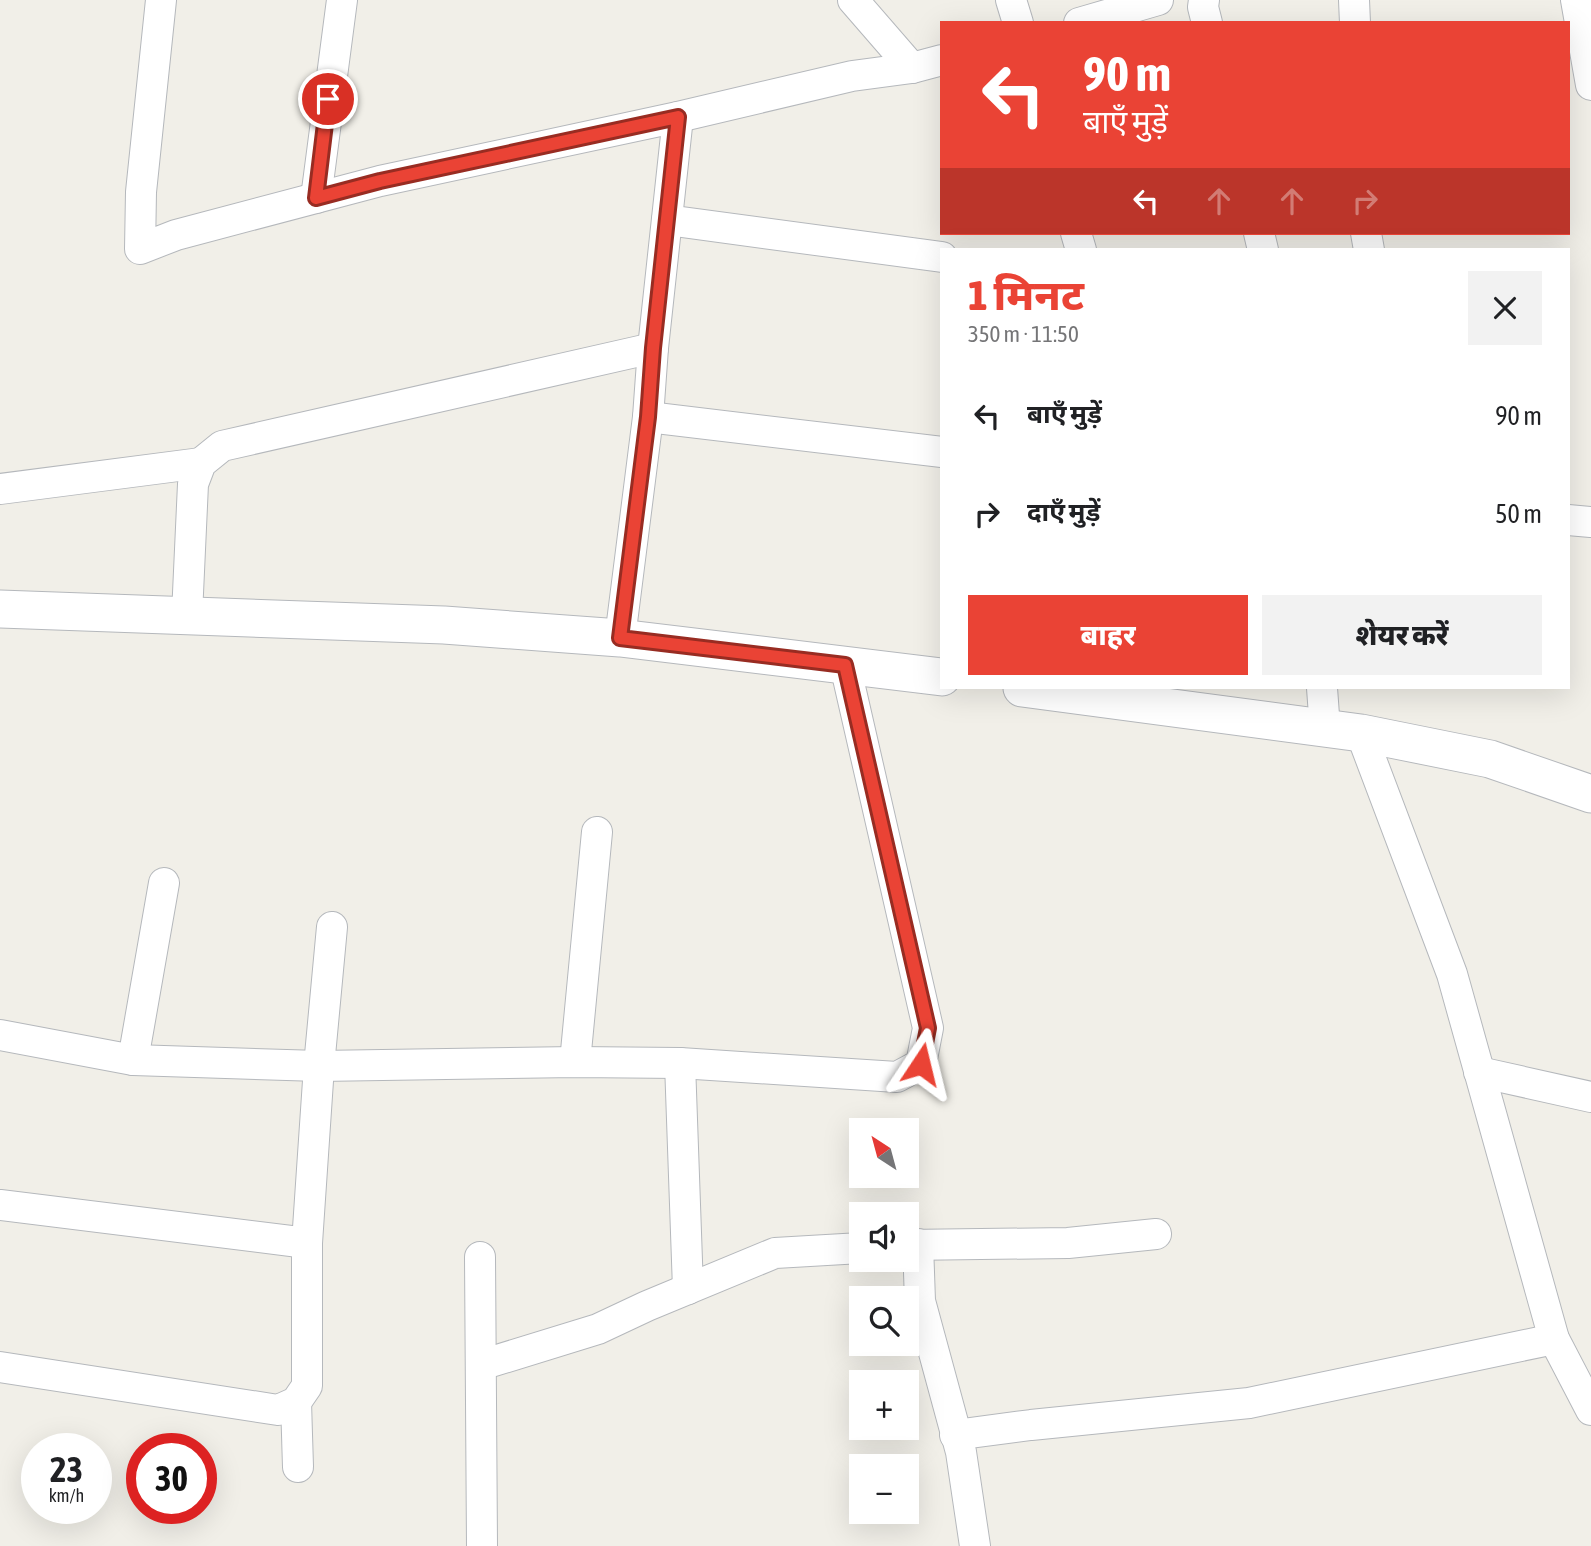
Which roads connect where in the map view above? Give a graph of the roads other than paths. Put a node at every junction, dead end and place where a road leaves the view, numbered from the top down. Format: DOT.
graph roads {
  1 [pos="161,0"];
  2 [pos="343,0"];
  3 [pos="853,0"];
  4 [pos="1011,0"];
  5 [pos="1158,0"];
  6 [pos="1204,0"];
  7 [pos="1354,0"];
  8 [pos="1576,0"];
  9 [pos="1017,21"];
  10 [pos="1086,21"];
  11 [pos="1206,21"];
  12 [pos="1355,21"];
  13 [pos="940,61"];
  14 [pos="912,68"];
  15 [pos="1591,85"];
  16 [pos="678,117"];
  17 [pos="316,198"];
  18 [pos="667,220"];
  19 [pos="940,257"];
  20 [pos="653,348"];
  21 [pos="648,417"];
  22 [pos="940,452"];
  23 [pos="201,463"];
  24 [pos="0,489"];
  25 [pos="1570,520"];
  26 [pos="1591,522"];
  27 [pos="0,609"];
  28 [pos="187,615"];
  29 [pos="620,638"];
  30 [pos="845,665"];
  31 [pos="940,677"];
  32 [pos="1029,689"];
  33 [pos="1322,689"];
  34 [pos="1325,729"];
  35 [pos="1361,733"];
  36 [pos="1591,794"];
  37 [pos="597,832"];
  38 [pos="164,883"];
  39 [pos="332,927"];
  40 [pos="0,1035"];
  41 [pos="133,1060"];
  42 [pos="575,1062"];
  43 [pos="680,1063"];
  44 [pos="319,1066"];
  45 [pos="1479,1072"];
  46 [pos="1591,1097"];
  47 [pos="0,1205"];
  48 [pos="1156,1234"];
  49 [pos="307,1243"];
  50 [pos="919,1245"];
  51 [pos="849,1249"];
  52 [pos="480,1257"];
  53 [pos="916,1272"];
  54 [pos="688,1289"];
  55 [pos="1554,1339"];
  56 [pos="481,1365"];
  57 [pos="0,1367"];
  58 [pos="296,1402"];
  59 [pos="1591,1410"];
  60 [pos="955,1435"];
  61 [pos="298,1467"];
  62 [pos="482,1546"];
  63 [pos="975,1546"];
  1 -- 17 [label="street"];
  2 -- 17 [label="street"];
  3 -- 14 [label="street"];
  4 -- 9 [label="street"];
  5 -- 10 [label="street"];
  6 -- 11 [label="street"];
  7 -- 12 [label="street"];
  8 -- 15 [label="street"];
  13 -- 14 [label="street"];
  14 -- 16 [label="street"];
  16 -- 17 [label="street"];
  16 -- 18 [label="street"];
  18 -- 19 [label="street"];
  18 -- 20 [label="street"];
  20 -- 21 [label="street"];
  20 -- 23 [label="street"];
  21 -- 22 [label="street"];
  21 -- 29 [label="street"];
  23 -- 24 [label="street"];
  23 -- 28 [label="street"];
  25 -- 26 [label="street"];
  27 -- 28 [label="street"];
  28 -- 29 [label="street"];
  29 -- 30 [label="street"];
  30 -- 31 [label="street"];
  30 -- 43 [label="street"];
  32 -- 34 [label="street"];
  33 -- 34 [label="street"];
  34 -- 35 [label="street"];
  35 -- 36 [label="street"];
  35 -- 45 [label="street"];
  37 -- 42 [label="street"];
  38 -- 41 [label="street"];
  39 -- 44 [label="street"];
  40 -- 41 [label="street"];
  41 -- 44 [label="street"];
  42 -- 43 [label="street"];
  42 -- 44 [label="street"];
  43 -- 54 [label="street"];
  44 -- 49 [label="street"];
  45 -- 46 [label="street"];
  45 -- 55 [label="street"];
  47 -- 49 [label="street"];
  48 -- 50 [label="street"];
  49 -- 58 [label="street"];
  51 -- 54 [label="street"];
  52 -- 56 [label="street"];
  53 -- 60 [label="street"];
  54 -- 56 [label="street"];
  55 -- 59 [label="street"];
  55 -- 60 [label="street"];
  56 -- 62 [label="street"];
  57 -- 58 [label="street"];
  58 -- 61 [label="street"];
  60 -- 63 [label="street"];
}
